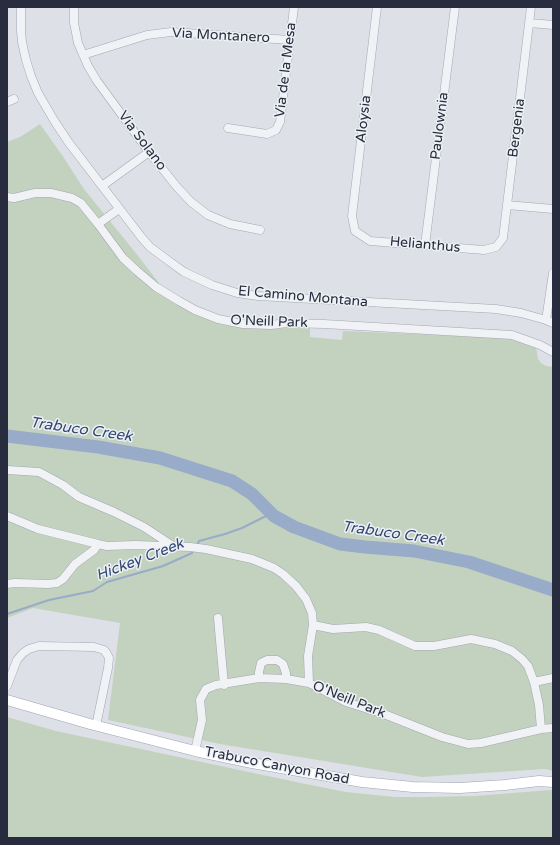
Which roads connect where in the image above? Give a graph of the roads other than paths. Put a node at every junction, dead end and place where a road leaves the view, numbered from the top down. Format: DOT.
graph roads {
  1 [pos="21,7"];
  2 [pos="74,7"];
  3 [pos="294,7"];
  4 [pos="377,7"];
  5 [pos="454,7"];
  6 [pos="532,7"];
  7 [pos="530,23"];
  8 [pos="553,25"];
  9 [pos="290,40"];
  10 [pos="83,55"];
  11 [pos="228,128"];
  12 [pos="149,152"];
  13 [pos="102,186"];
  14 [pos="7,197"];
  15 [pos="507,205"];
  16 [pos="119,209"];
  17 [pos="553,210"];
  18 [pos="98,224"];
  19 [pos="260,230"];
  20 [pos="356,231"];
  21 [pos="425,245"];
  22 [pos="496,247"];
  23 [pos="553,273"];
  24 [pos="550,322"];
  25 [pos="553,352"];
  26 [pos="7,470"];
  27 [pos="7,516"];
  28 [pos="98,544"];
  29 [pos="174,546"];
  30 [pos="7,584"];
  31 [pos="218,618"];
  32 [pos="312,625"];
  33 [pos="259,678"];
  34 [pos="553,678"];
  35 [pos="286,679"];
  36 [pos="534,682"];
  37 [pos="309,683"];
  38 [pos="224,685"];
  39 [pos="7,686"];
  40 [pos="7,700"];
  41 [pos="96,726"];
  42 [pos="553,728"];
  43 [pos="541,729"];
  44 [pos="195,751"];
  45 [pos="553,782"];
  1 -- 13 [label="street, El Camino Montana"];
  2 -- 10 [label="street, Via Solano"];
  3 -- 9 [label="street, Via de la Mesa"];
  4 -- 20 [label="street, Aloysia"];
  5 -- 21 [label="street, Paulownia"];
  6 -- 7 [label="street, Bergenia"];
  7 -- 8 [label="street"];
  7 -- 15 [label="street, Bergenia"];
  9 -- 10 [label="street, Via Montanero"];
  9 -- 11 [label="street, Via de la Mesa"];
  10 -- 12 [label="street, Via Solano"];
  12 -- 13 [label="street"];
  12 -- 19 [label="street, Via Solano"];
  13 -- 16 [label="street, El Camino Montana"];
  14 -- 18 [label="street, O'Neill Park"];
  15 -- 17 [label="street"];
  15 -- 22 [label="street, Bergenia"];
  16 -- 18 [label="street"];
  16 -- 24 [label="street, El Camino Montana"];
  18 -- 25 [label="street, O'Neill Park"];
  20 -- 21 [label="street, Helianthus"];
  21 -- 22 [label="street, Helianthus"];
  23 -- 24 [label="street"];
  26 -- 29 [label="street"];
  27 -- 28 [label="street"];
  28 -- 29 [label="street"];
  28 -- 30 [label="street"];
  29 -- 32 [label="street"];
  31 -- 38 [label="street"];
  32 -- 36 [label="street"];
  32 -- 37 [label="street"];
  33 -- 35 [label="street, O'Neill Park"];
  33 -- 35 [label="street"];
  33 -- 38 [label="street, O'Neill Park"];
  34 -- 36 [label="street"];
  35 -- 37 [label="street, O'Neill Park"];
  36 -- 43 [label="street"];
  37 -- 43 [label="street, O'Neill Park"];
  38 -- 44 [label="street, O'Neill Park"];
  39 -- 41 [label="street"];
  40 -- 41 [label="main road, Trabuco Canyon Road"];
  41 -- 44 [label="main road, Trabuco Canyon Road"];
  42 -- 43 [label="street, O'Neill Park"];
  44 -- 45 [label="main road, Trabuco Canyon Road"];
}
